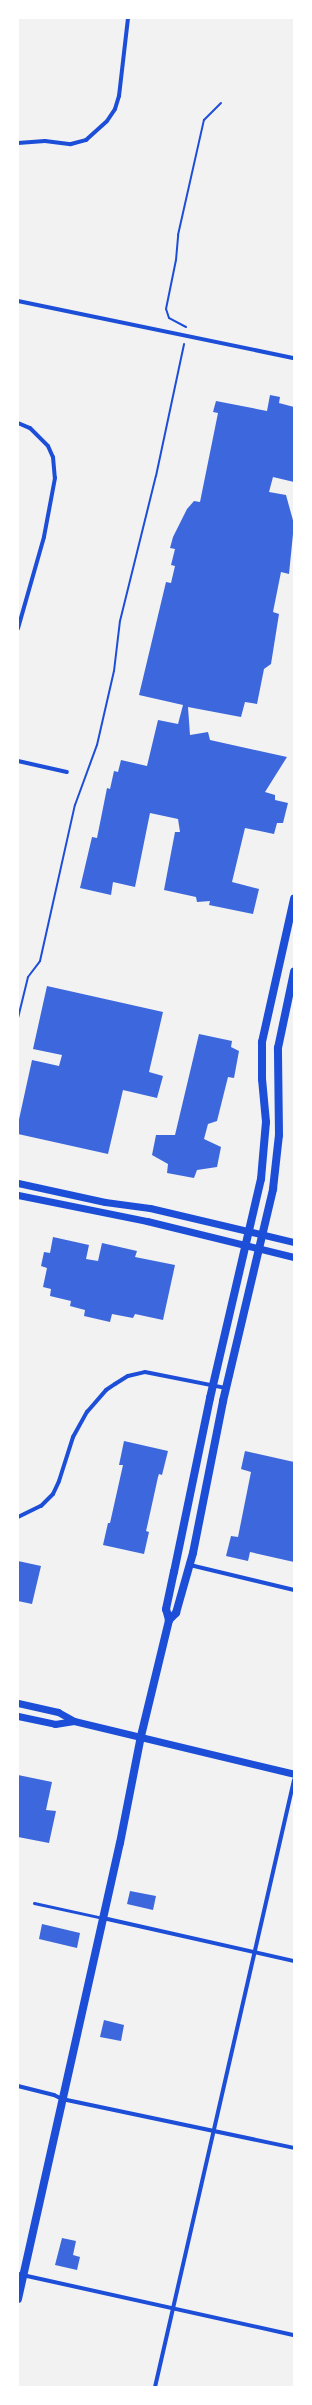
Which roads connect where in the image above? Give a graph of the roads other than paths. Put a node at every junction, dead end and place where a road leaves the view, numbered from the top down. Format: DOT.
graph roads {
  1 [pos="128,18"];
  2 [pos="18,143"];
  3 [pos="18,301"];
  4 [pos="294,358"];
  5 [pos="18,423"];
  6 [pos="18,628"];
  7 [pos="18,761"];
  8 [pos="67,772"];
  9 [pos="294,899"];
  10 [pos="294,972"];
  11 [pos="18,1183"];
  12 [pos="18,1195"];
  13 [pos="249,1231"];
  14 [pos="263,1234"];
  15 [pos="294,1242"];
  16 [pos="246,1244"];
  17 [pos="258,1248"];
  18 [pos="294,1257"];
  19 [pos="213,1386"];
  20 [pos="226,1388"];
  21 [pos="18,1516"];
  22 [pos="190,1565"];
  23 [pos="294,1590"];
  24 [pos="169,1620"];
  25 [pos="18,1703"];
  26 [pos="18,1716"];
  27 [pos="74,1721"];
  28 [pos="141,1736"];
  29 [pos="294,1774"];
  30 [pos="294,1780"];
  31 [pos="34,1903"];
  32 [pos="103,1918"];
  33 [pos="254,1953"];
  34 [pos="294,1961"];
  35 [pos="18,2086"];
  36 [pos="62,2099"];
  37 [pos="214,2131"];
  38 [pos="294,2148"];
  39 [pos="21,2274"];
  40 [pos="18,2299"];
  41 [pos="172,2307"];
  42 [pos="294,2335"];
  43 [pos="155,2387"];
  1 -- 2 [label="street"];
  3 -- 4 [label="street"];
  5 -- 6 [label="street"];
  7 -- 8 [label="street"];
  9 -- 13 [label="main road"];
  10 -- 14 [label="main road"];
  11 -- 13 [label="street"];
  12 -- 16 [label="street"];
  13 -- 14 [label="street"];
  13 -- 16 [label="main road"];
  14 -- 15 [label="street"];
  14 -- 17 [label="main road"];
  16 -- 17 [label="street"];
  16 -- 19 [label="main road"];
  17 -- 18 [label="street"];
  17 -- 20 [label="main road"];
  19 -- 20 [label="street"];
  19 -- 21 [label="street"];
  19 -- 24 [label="main road"];
  20 -- 22 [label="main road"];
  22 -- 23 [label="street"];
  22 -- 24 [label="main road"];
  24 -- 28 [label="main road"];
  25 -- 27 [label="street"];
  26 -- 27 [label="street"];
  27 -- 28 [label="street"];
  28 -- 29 [label="street"];
  28 -- 32 [label="main road"];
  30 -- 33 [label="street"];
  31 -- 32 [label="lane"];
  32 -- 33 [label="street"];
  32 -- 36 [label="main road"];
  33 -- 34 [label="street"];
  33 -- 37 [label="street"];
  35 -- 36 [label="street"];
  36 -- 37 [label="street"];
  36 -- 39 [label="main road"];
  37 -- 38 [label="street"];
  37 -- 41 [label="street"];
  39 -- 40 [label="main road"];
  39 -- 41 [label="street"];
  41 -- 42 [label="street"];
  41 -- 43 [label="street"];
}
